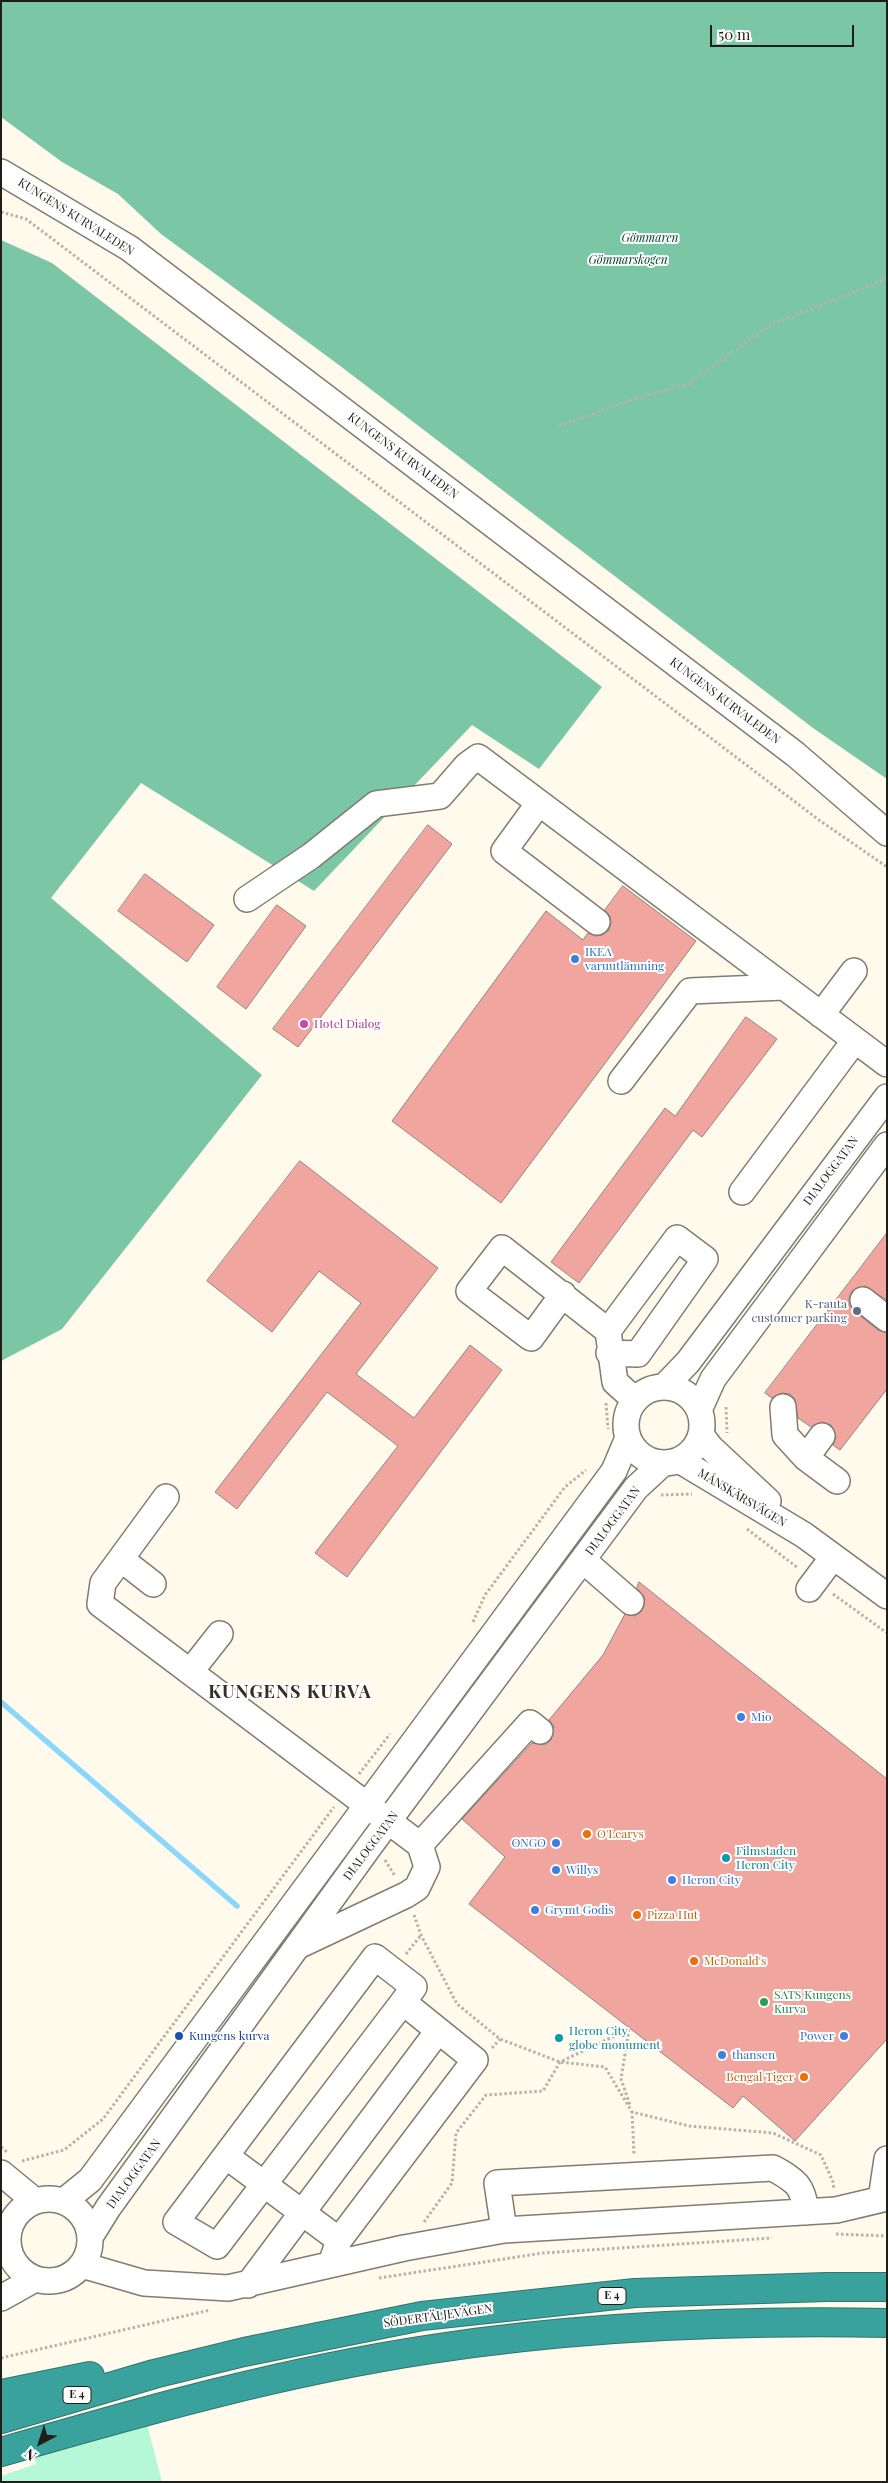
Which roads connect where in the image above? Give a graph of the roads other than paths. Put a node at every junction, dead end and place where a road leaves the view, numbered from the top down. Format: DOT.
graph roads {
  1 [pos="1,172"];
  2 [pos="795,754"];
  3 [pos="539,803"];
  4 [pos="887,810"];
  5 [pos="887,833"];
  6 [pos="247,899"];
  7 [pos="596,922"];
  8 [pos="854,971"];
  9 [pos="784,987"];
  10 [pos="821,1015"];
  11 [pos="855,1040"];
  12 [pos="887,1064"];
  13 [pos="621,1081"];
  14 [pos="887,1097"];
  15 [pos="887,1145"];
  16 [pos="742,1192"];
  17 [pos="563,1294"];
  18 [pos="863,1300"];
  19 [pos="887,1318"];
  20 [pos="664,1386"];
  21 [pos="635,1400"];
  22 [pos="783,1407"];
  23 [pos="700,1410"];
  24 [pos="701,1435"];
  25 [pos="822,1436"];
  26 [pos="628,1438"];
  27 [pos="806,1458"];
  28 [pos="671,1462"];
  29 [pos="837,1481"];
  30 [pos="166,1497"];
  31 [pos="804,1535"];
  32 [pos="833,1557"];
  33 [pos="121,1559"];
  34 [pos="584,1561"];
  35 [pos="153,1584"];
  36 [pos="812,1585"];
  37 [pos="887,1596"];
  38 [pos="631,1602"];
  39 [pos="220,1634"];
  40 [pos="190,1672"];
  41 [pos="540,1731"];
  42 [pos="368,1804"];
  43 [pos="390,1820"];
  44 [pos="420,1845"];
  45 [pos="298,1946"];
  46 [pos="403,2002"];
  47 [pos="438,2031"];
  48 [pos="226,2156"];
  49 [pos="887,2158"];
  50 [pos="4,2176"];
  51 [pos="264,2184"];
  52 [pos="884,2198"];
  53 [pos="35,2200"];
  54 [pos="64,2201"];
  55 [pos="301,2212"];
  56 [pos="806,2212"];
  57 [pos="6,2216"];
  58 [pos="504,2230"];
  59 [pos="90,2237"];
  60 [pos="339,2240"];
  61 [pos="6,2261"];
  62 [pos="330,2264"];
  63 [pos="82,2265"];
  64 [pos="35,2279"];
  65 [pos="248,2285"];
  66 [pos="887,2287"];
  67 [pos="1,2298"];
  68 [pos="887,2323"];
  69 [pos="154,2374"];
  70 [pos="1,2394"];
  71 [pos="1,2419"];
  72 [pos="1,2452"];
  1 -- 2 [label="street, KUNGENS KURVALEDEN"];
  2 -- 4 [label="street, KUNGENS KURVALEDEN"];
  2 -- 5 [label="street, KUNGENS KURVALEDEN"];
  3 -- 6 [label="street"];
  3 -- 7 [label="street"];
  3 -- 9 [label="street"];
  8 -- 10 [label="street"];
  9 -- 10 [label="street"];
  9 -- 13 [label="street"];
  10 -- 11 [label="street"];
  11 -- 12 [label="street"];
  11 -- 16 [label="street"];
  14 -- 20 [label="street, DIALOGGATAN"];
  15 -- 23 [label="street"];
  17 -- 21 [label="street"];
  18 -- 19 [label="street"];
  20 -- 21 [label="street"];
  20 -- 23 [label="street"];
  21 -- 26 [label="street"];
  22 -- 27 [label="street"];
  23 -- 24 [label="street"];
  24 -- 28 [label="street"];
  24 -- 31 [label="street, MÅNSKÄRSVÄGEN"];
  25 -- 27 [label="street"];
  26 -- 28 [label="street"];
  26 -- 42 [label="street"];
  27 -- 29 [label="street"];
  28 -- 31 [label="street, MÅNSKÄRSVÄGEN"];
  28 -- 34 [label="street, DIALOGGATAN"];
  30 -- 33 [label="street"];
  31 -- 32 [label="street, MÅNSKÄRSVÄGEN"];
  32 -- 36 [label="street"];
  32 -- 37 [label="street, MÅNSKÄRSVÄGEN"];
  33 -- 35 [label="street"];
  33 -- 40 [label="street"];
  34 -- 38 [label="street"];
  34 -- 43 [label="street, DIALOGGATAN"];
  39 -- 40 [label="street"];
  40 -- 42 [label="street"];
  41 -- 44 [label="street"];
  42 -- 43 [label="street"];
  42 -- 54 [label="street"];
  43 -- 44 [label="street"];
  43 -- 45 [label="street, DIALOGGATAN"];
  44 -- 45 [label="street"];
  45 -- 59 [label="street, DIALOGGATAN"];
  46 -- 47 [label="street"];
  46 -- 48 [label="street"];
  46 -- 51 [label="street"];
  47 -- 55 [label="street"];
  47 -- 60 [label="street"];
  48 -- 51 [label="street"];
  48 -- 51 [label="street"];
  49 -- 52 [label="street"];
  50 -- 53 [label="street"];
  51 -- 55 [label="street"];
  52 -- 56 [label="street"];
  53 -- 54 [label="street"];
  53 -- 57 [label="street"];
  54 -- 59 [label="street"];
  55 -- 60 [label="street"];
  55 -- 65 [label="street"];
  56 -- 58 [label="street"];
  56 -- 58 [label="street"];
  57 -- 61 [label="street"];
  58 -- 62 [label="street"];
  59 -- 63 [label="street"];
  60 -- 62 [label="street"];
  61 -- 64 [label="street"];
  62 -- 65 [label="street"];
  63 -- 64 [label="street"];
  63 -- 65 [label="street"];
  64 -- 67 [label="street"];
  66 -- 69 [label="highway, SÖDERTÄLJEVÄGEN / E 4"];
  68 -- 72 [label="highway"];
  69 -- 70 [label="highway"];
  69 -- 71 [label="highway, SÖDERTÄLJEVÄGEN / E 4"];
}
